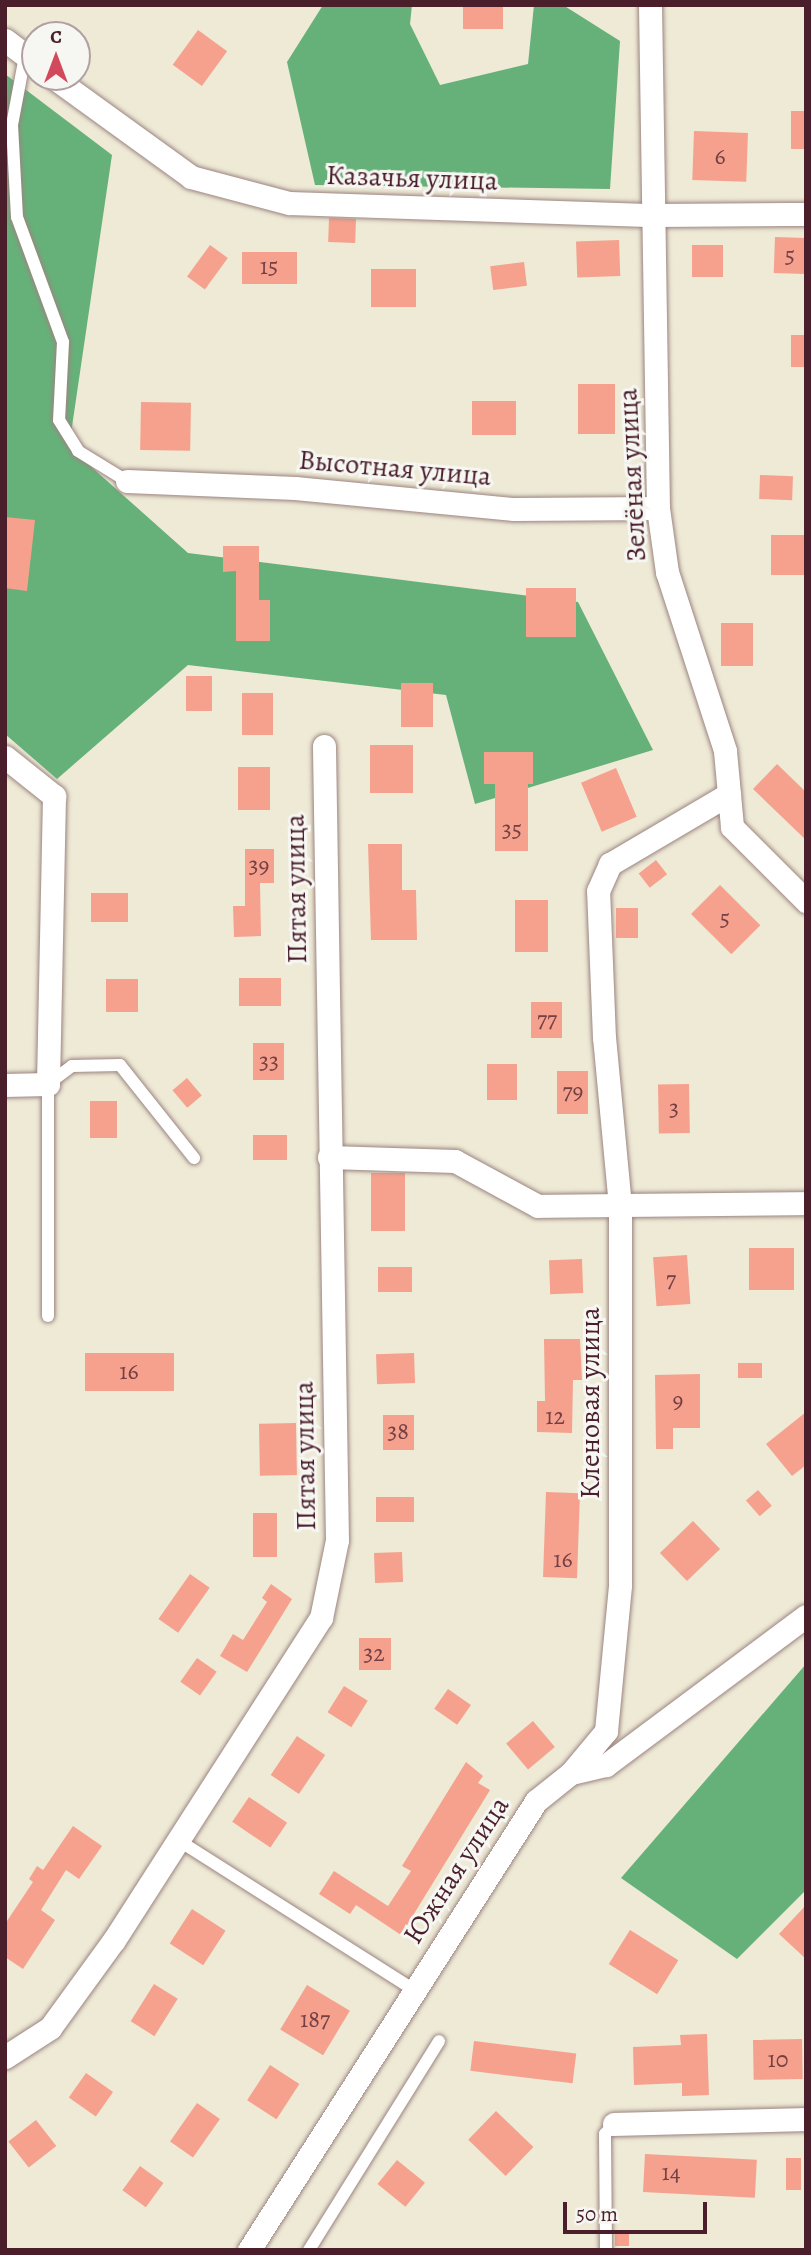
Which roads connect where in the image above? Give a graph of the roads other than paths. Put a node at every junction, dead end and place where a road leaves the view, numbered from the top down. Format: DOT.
graph roads {
  1 [pos="650,5"];
  2 [pos="5,40"];
  3 [pos="21,52"];
  4 [pos="21,91"];
  5 [pos="72,91"];
  6 [pos="806,214"];
  7 [pos="655,215"];
  8 [pos="127,481"];
  9 [pos="658,508"];
  10 [pos="324,746"];
  11 [pos="5,757"];
  12 [pos="729,794"];
  13 [pos="806,901"];
  14 [pos="48,1084"];
  15 [pos="5,1085"];
  16 [pos="329,1157"];
  17 [pos="194,1158"];
  18 [pos="806,1203"];
  19 [pos="620,1206"];
  20 [pos="48,1315"];
  21 [pos="806,1616"];
  22 [pos="571,1773"];
  23 [pos="181,1842"];
  24 [pos="414,1990"];
  25 [pos="439,2041"];
  26 [pos="5,2057"];
  27 [pos="806,2119"];
  28 [pos="614,2124"];
  29 [pos="249,2250"];
  30 [pos="309,2250"];
  31 [pos="606,2250"];
  1 -- 7 [label="street, Зелёная улица"];
  2 -- 3 [label="street"];
  4 -- 8 [label="lane"];
  5 -- 7 [label="street, Казачья улица"];
  6 -- 7 [label="street, Казачья улица"];
  7 -- 9 [label="street, Зелёная улица"];
  8 -- 9 [label="street, Высотная улица"];
  9 -- 12 [label="street, Зелёная улица"];
  10 -- 16 [label="street, Пятая улица"];
  11 -- 14 [label="street"];
  12 -- 13 [label="street, Зелёная улица"];
  12 -- 19 [label="street, Кленовая улица"];
  14 -- 15 [label="street"];
  14 -- 17 [label="lane"];
  14 -- 20 [label="lane"];
  16 -- 19 [label="street"];
  16 -- 23 [label="street, Пятая улица"];
  18 -- 19 [label="street"];
  19 -- 22 [label="street, Кленовая улица"];
  21 -- 22 [label="street, Южная улица"];
  22 -- 24 [label="street, Южная улица"];
  23 -- 24 [label="lane"];
  23 -- 26 [label="street, Пятая улица"];
  24 -- 29 [label="street, Южная улица"];
  25 -- 30 [label="lane"];
  27 -- 28 [label="street"];
  28 -- 31 [label="lane"];
}
